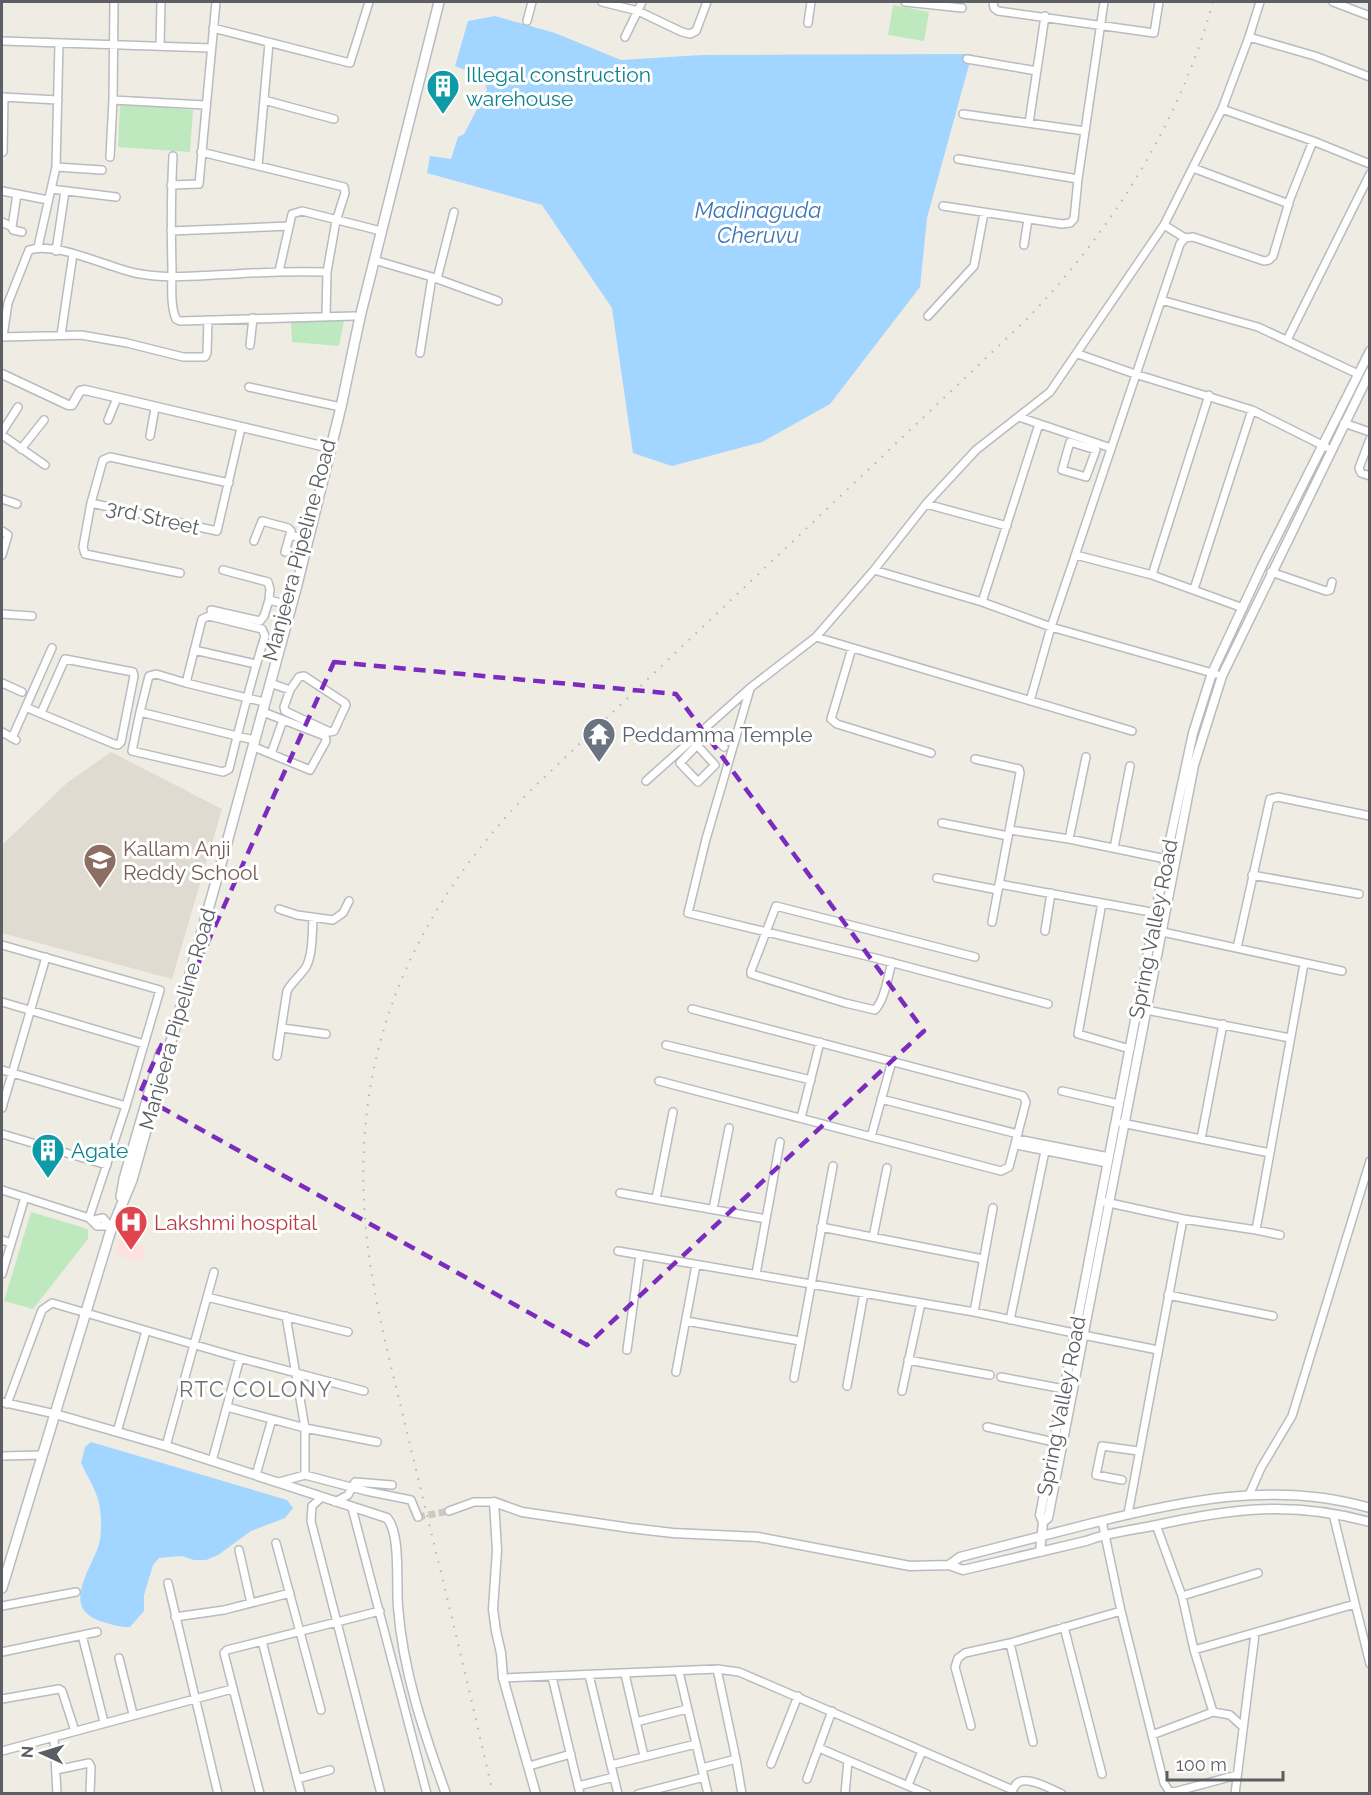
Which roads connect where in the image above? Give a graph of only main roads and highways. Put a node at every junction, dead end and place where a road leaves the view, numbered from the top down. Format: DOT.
graph roads {
  1 [pos="433,2"];
  2 [pos="439,2"];
  3 [pos="294,584"];
  4 [pos="252,743"];
  5 [pos="2,1588"];
  1 -- 3 [label="main road, Manjeera Pipeline Road"];
  2 -- 3 [label="main road, Manjeera Pipeline Road"];
  3 -- 4 [label="main road, Manjeera Pipeline Road"];
  3 -- 4 [label="main road, Manjeera Pipeline Road"];
  4 -- 5 [label="main road, Manjeera Pipeline Road"];
}
